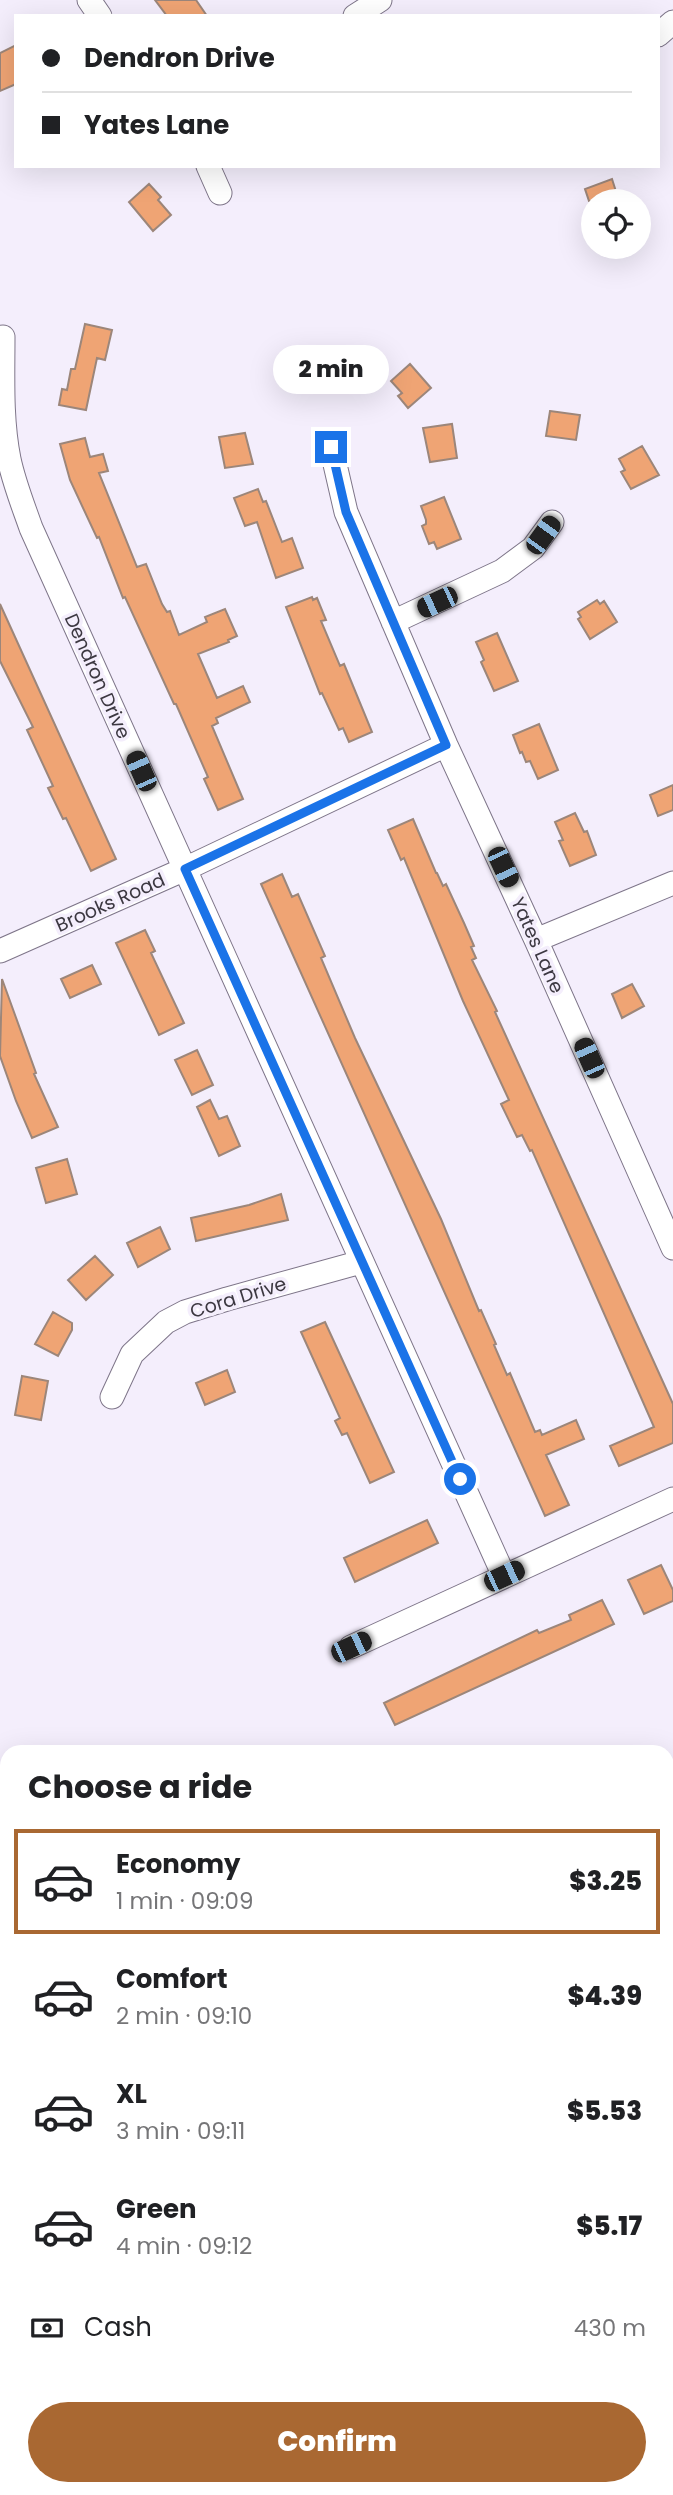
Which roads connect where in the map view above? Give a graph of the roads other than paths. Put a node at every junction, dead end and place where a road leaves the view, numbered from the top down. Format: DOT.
graph roads {
  1 [pos="380,0"];
  2 [pos="358,14"];
  3 [pos="209,168"];
  4 [pos="220,193"];
  5 [pos="3,337"];
  6 [pos="331,447"];
  7 [pos="552,522"];
  8 [pos="393,622"];
  9 [pos="446,745"];
  10 [pos="185,869"];
  11 [pos="673,883"];
  12 [pos="536,940"];
  13 [pos="0,951"];
  14 [pos="673,1248"];
  15 [pos="361,1262"];
  16 [pos="112,1397"];
  17 [pos="673,1499"];
  18 [pos="504,1576"];
  19 [pos="351,1647"];
  1 -- 2 [label="street"];
  3 -- 4 [label="street"];
  5 -- 10 [label="street, Dendron Drive"];
  6 -- 8 [label="street, Yates Lane"];
  7 -- 8 [label="street"];
  8 -- 9 [label="street, Yates Lane"];
  9 -- 10 [label="street, Brooks Road"];
  9 -- 12 [label="street, Yates Lane"];
  10 -- 13 [label="street, Brooks Road"];
  10 -- 15 [label="street, Dendron Drive"];
  11 -- 12 [label="street"];
  12 -- 14 [label="street, Yates Lane"];
  15 -- 16 [label="street, Cora Drive"];
  15 -- 18 [label="street, Dendron Drive"];
  17 -- 18 [label="street"];
  18 -- 19 [label="street"];
}
